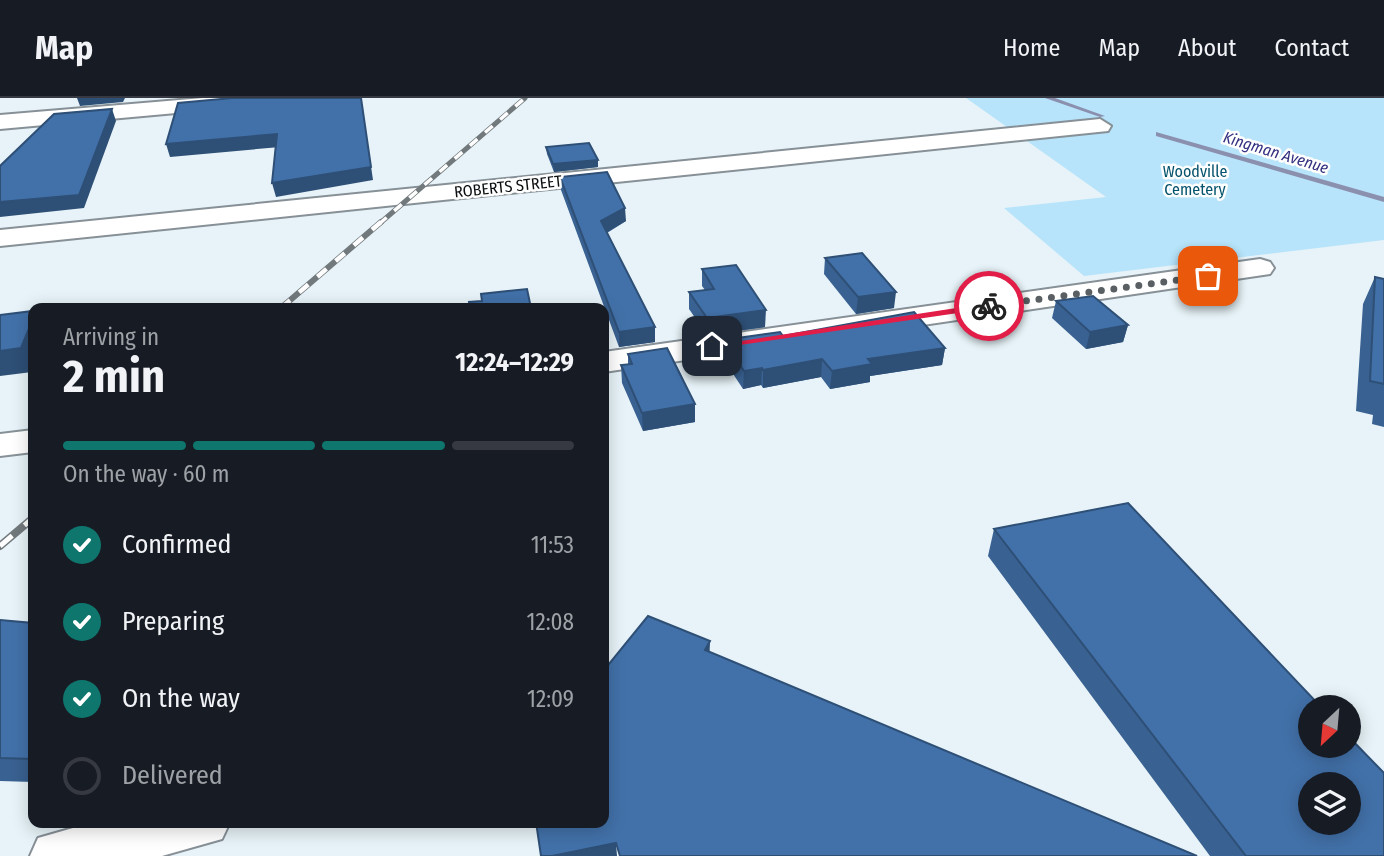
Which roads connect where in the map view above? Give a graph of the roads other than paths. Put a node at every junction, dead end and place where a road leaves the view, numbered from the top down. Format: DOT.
graph roads {
  1 [pos="275,98"];
  2 [pos="0,122"];
  3 [pos="1100,126"];
  4 [pos="0,238"];
  5 [pos="1260,268"];
  6 [pos="609,361"];
  7 [pos="28,442"];
  8 [pos="0,445"];
  9 [pos="177,828"];
  10 [pos="58,856"];
  1 -- 2 [label="street"];
  3 -- 4 [label="street, ROBERTS STREET"];
  5 -- 6 [label="street"];
  7 -- 8 [label="street"];
  9 -- 10 [label="street"];
}
